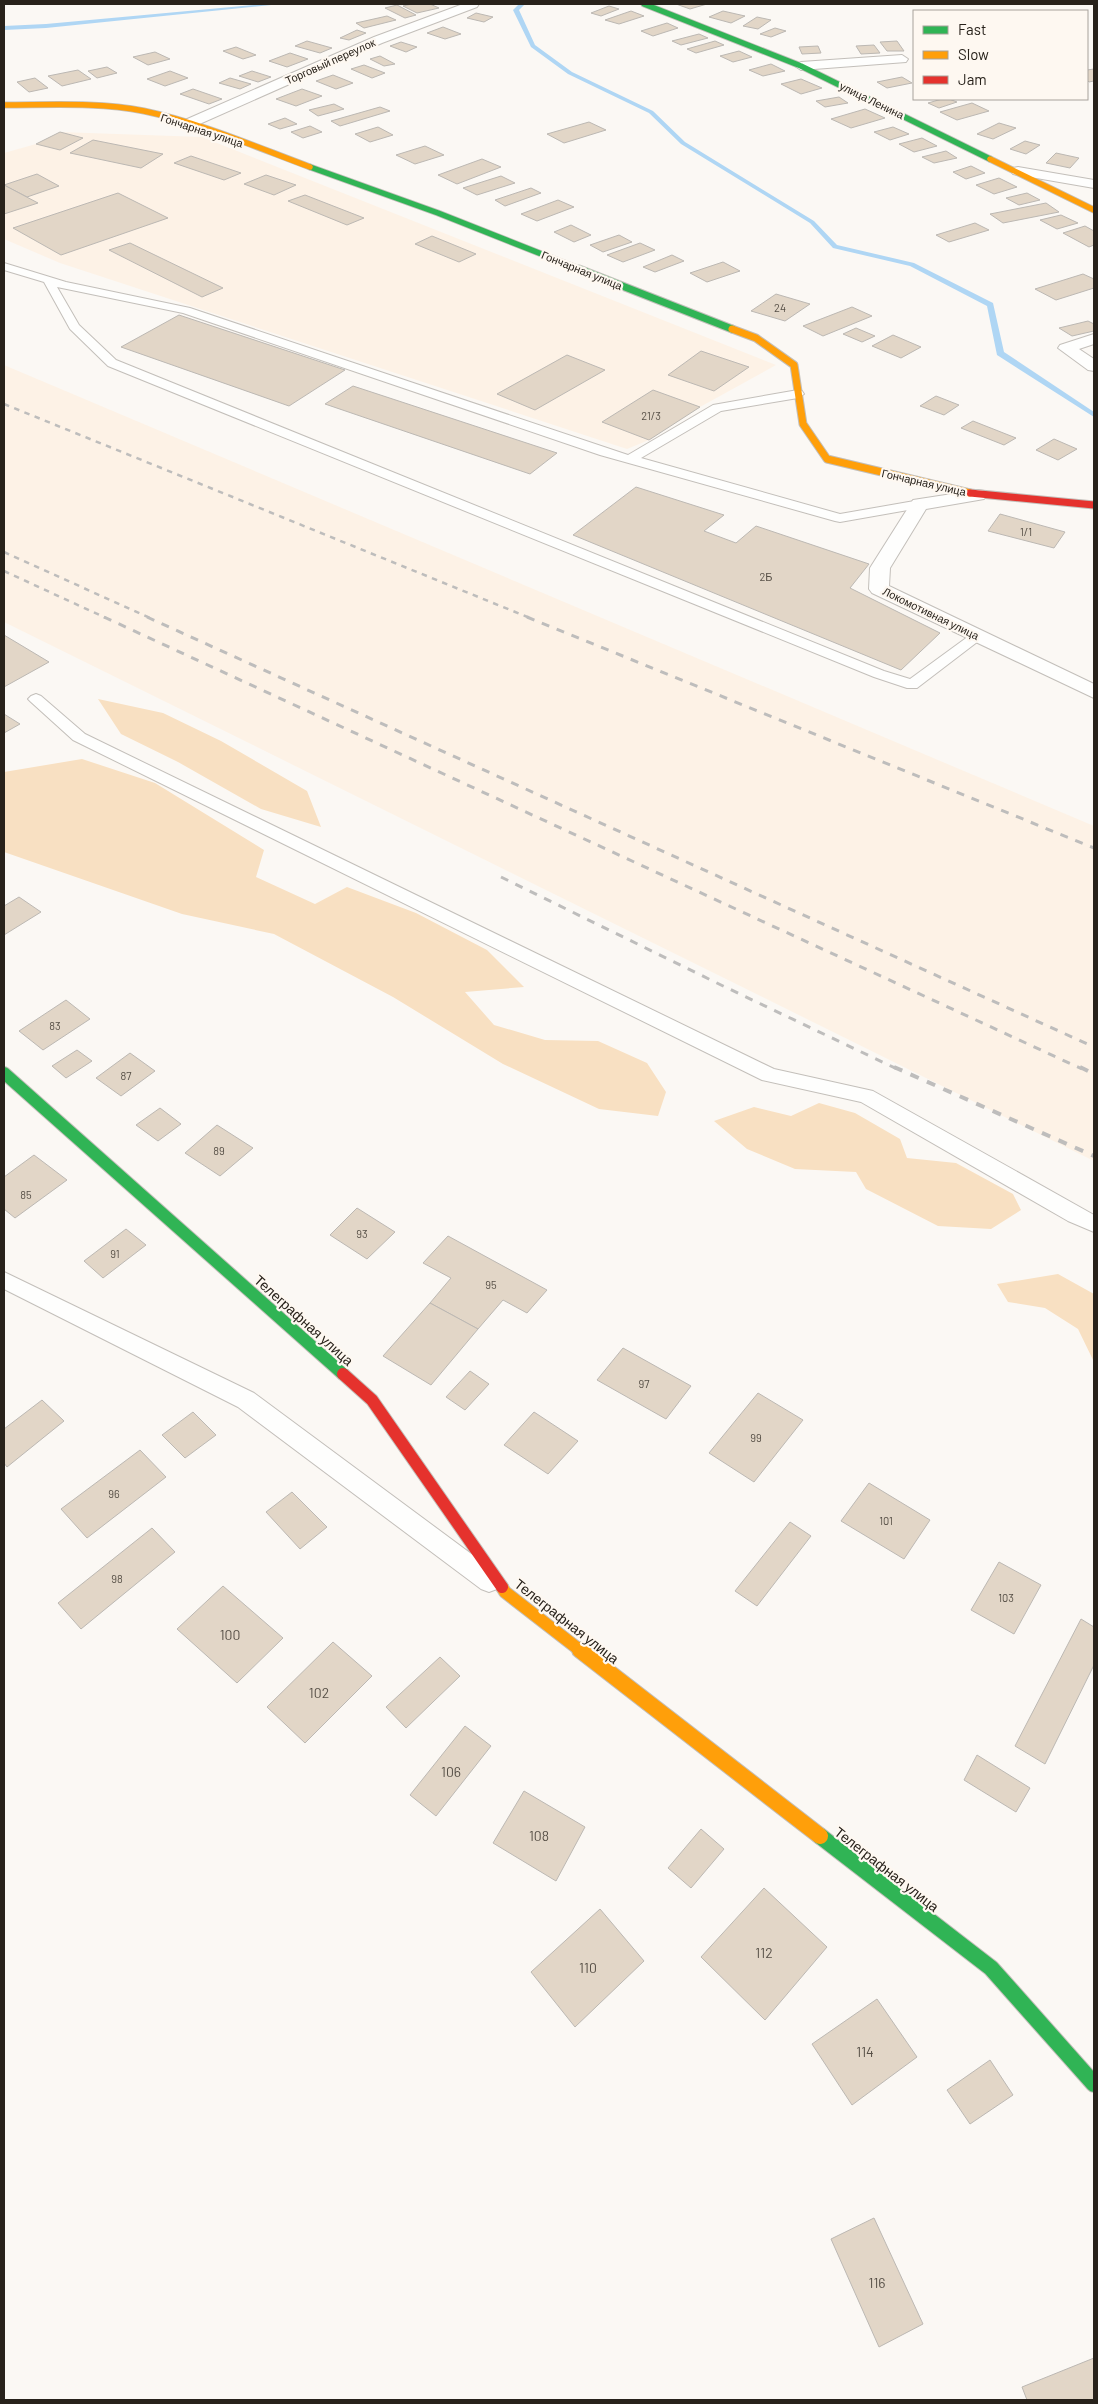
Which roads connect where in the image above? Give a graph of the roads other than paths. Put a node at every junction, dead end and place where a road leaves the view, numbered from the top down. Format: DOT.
graph roads {
  1 [pos="473,4"];
  2 [pos="644,4"];
  3 [pos="908,59"];
  4 [pos="801,66"];
  5 [pos="852,90"];
  6 [pos="4,106"];
  7 [pos="190,123"];
  8 [pos="1018,171"];
  9 [pos="1094,184"];
  10 [pos="1094,210"];
  11 [pos="4,266"];
  12 [pos="48,280"];
  13 [pos="1094,339"];
  14 [pos="1094,366"];
  15 [pos="798,394"];
  16 [pos="630,459"];
  17 [pos="978,495"];
  18 [pos="920,504"];
  19 [pos="1094,505"];
  20 [pos="978,636"];
  21 [pos="1094,692"];
  22 [pos="36,699"];
  23 [pos="4,1073"];
  24 [pos="1094,1224"];
  25 [pos="4,1280"];
  26 [pos="505,1592"];
  27 [pos="1094,2084"];
  1 -- 7 [label="street, Торговый переулок"];
  2 -- 4 [label="street, улица Ленина"];
  3 -- 4 [label="street"];
  3 -- 5 [label="street"];
  4 -- 5 [label="street, улица Ленина"];
  5 -- 8 [label="street, улица Ленина"];
  6 -- 7 [label="street, Гончарная улица"];
  7 -- 15 [label="street, Гончарная улица"];
  8 -- 9 [label="street"];
  8 -- 10 [label="street, улица Ленина"];
  11 -- 12 [label="lane"];
  12 -- 16 [label="lane"];
  12 -- 20 [label="lane"];
  13 -- 14 [label="street"];
  15 -- 16 [label="lane"];
  15 -- 17 [label="street, Гончарная улица"];
  16 -- 18 [label="lane"];
  17 -- 18 [label="street"];
  17 -- 19 [label="street, Гончарная улица"];
  18 -- 20 [label="street, Локомотивная улица"];
  20 -- 21 [label="street, Локомотивная улица"];
  22 -- 24 [label="lane"];
  23 -- 26 [label="street, Телеграфная улица"];
  25 -- 26 [label="lane"];
  26 -- 27 [label="street, Телеграфная улица"];
}
